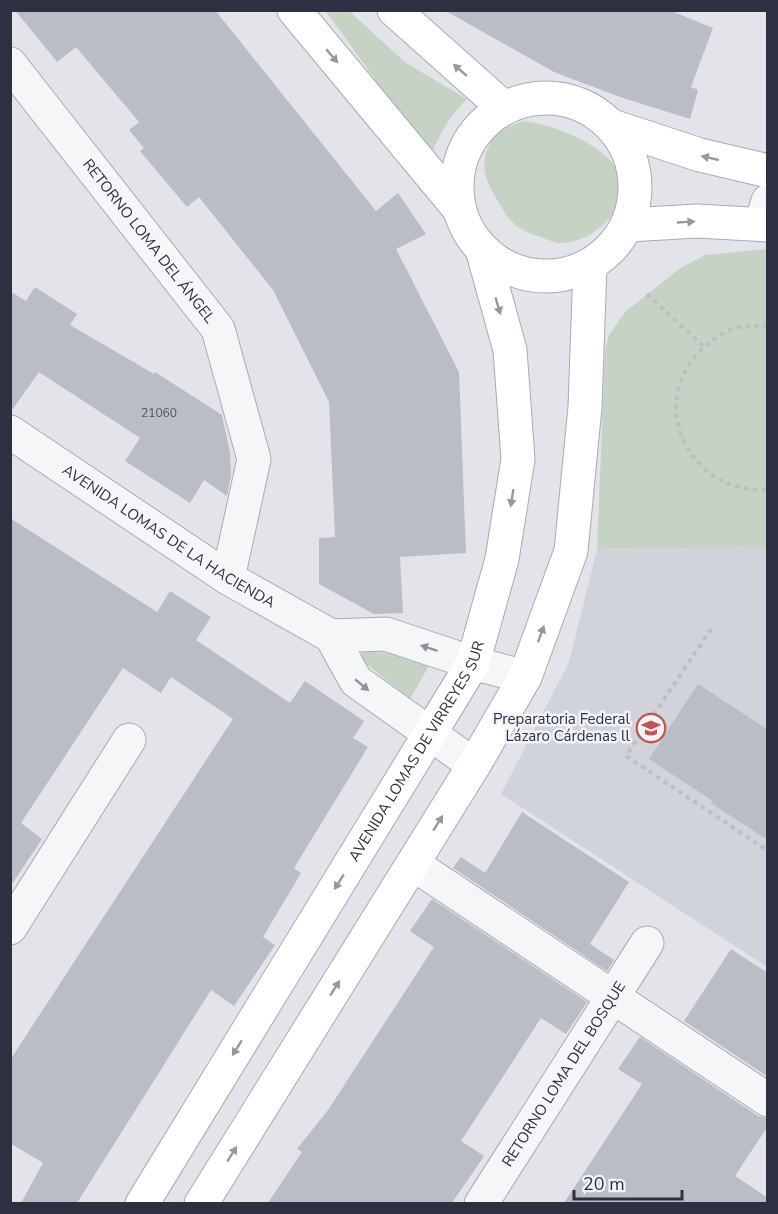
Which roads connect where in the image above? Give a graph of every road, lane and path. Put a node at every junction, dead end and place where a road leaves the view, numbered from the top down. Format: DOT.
graph roads {
  1 [pos="294,10"];
  2 [pos="394,10"];
  3 [pos="10,63"];
  4 [pos="504,108"];
  5 [pos="612,126"];
  6 [pos="768,171"];
  7 [pos="460,210"];
  8 [pos="765,217"];
  9 [pos="628,225"];
  10 [pos="482,249"];
  11 [pos="590,266"];
  12 [pos="647,294"];
  13 [pos="768,325"];
  14 [pos="704,347"];
  15 [pos="10,432"];
  16 [pos="768,489"];
  17 [pos="228,578"];
  18 [pos="711,629"];
  19 [pos="331,636"];
  20 [pos="473,663"];
  21 [pos="525,677"];
  22 [pos="430,734"];
  23 [pos="129,740"];
  24 [pos="474,765"];
  25 [pos="768,851"];
  26 [pos="413,864"];
  27 [pos="10,928"];
  28 [pos="647,943"];
  29 [pos="613,996"];
  30 [pos="768,1101"];
  31 [pos="142,1203"];
  32 [pos="201,1203"];
  33 [pos="481,1203"];
  1 -- 7 [label="street, one-way"];
  4 -- 2 [label="street, one-way"];
  3 -- 17 [label="street, RETORNO LOMA DEL ÁNGEL"];
  4 -- 5 [label="street"];
  4 -- 7 [label="street"];
  6 -- 5 [label="street, one-way"];
  5 -- 9 [label="street"];
  7 -- 10 [label="street"];
  9 -- 8 [label="street, one-way"];
  9 -- 11 [label="street"];
  10 -- 11 [label="street"];
  10 -- 20 [label="street, AVENIDA LOMAS DE VIRREYES SUR, one-way"];
  21 -- 11 [label="street, one-way"];
  12 -- 14 [label="path"];
  13 -- 14 [label="path"];
  14 -- 16 [label="path"];
  15 -- 17 [label="street, AVENIDA LOMAS DE LA HACIENDA"];
  17 -- 19 [label="street, AVENIDA LOMAS DE LA HACIENDA"];
  18 -- 25 [label="path"];
  20 -- 19 [label="street, one-way"];
  19 -- 22 [label="street, one-way"];
  20 -- 21 [label="street"];
  20 -- 22 [label="street, AVENIDA LOMAS DE VIRREYES SUR"];
  21 -- 24 [label="street"];
  22 -- 24 [label="street"];
  22 -- 31 [label="street, AVENIDA LOMAS DE VIRREYES SUR, one-way"];
  23 -- 27 [label="street"];
  26 -- 24 [label="street, one-way"];
  26 -- 29 [label="street"];
  32 -- 26 [label="street, one-way"];
  28 -- 29 [label="street, RETORNO LOMA DEL BOSQUE"];
  29 -- 30 [label="street"];
  29 -- 33 [label="street, RETORNO LOMA DEL BOSQUE"];
}
